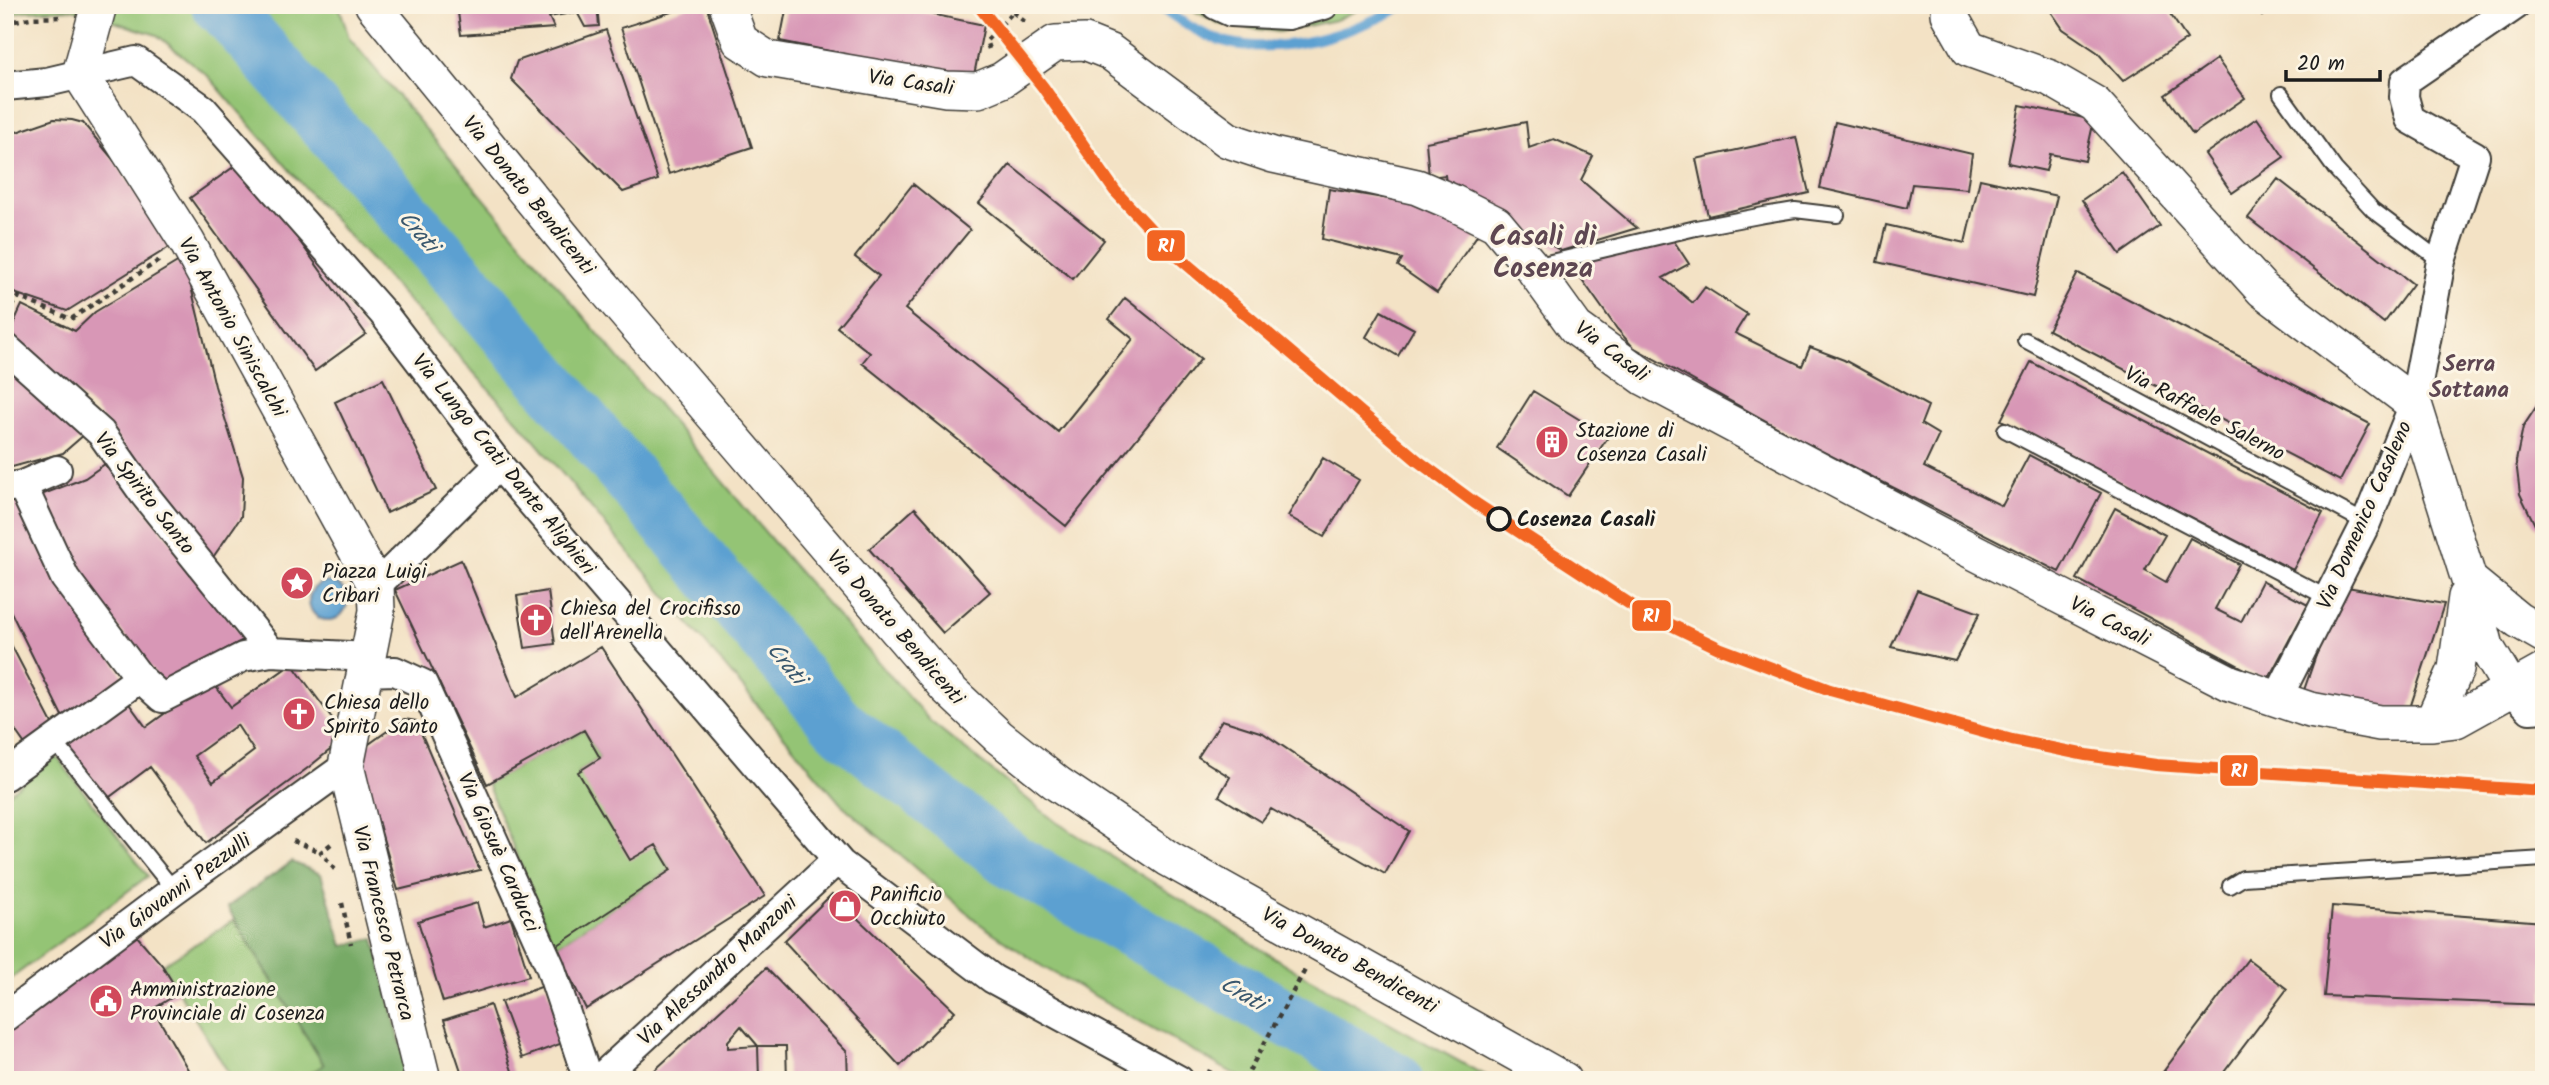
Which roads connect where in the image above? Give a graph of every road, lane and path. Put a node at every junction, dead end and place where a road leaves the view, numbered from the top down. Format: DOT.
graph roads {
  1 [pos="373,5"];
  2 [pos="727,5"];
  3 [pos="1010,5"];
  4 [pos="1216,5"];
  5 [pos="1324,5"];
  6 [pos="1950,5"];
  7 [pos="2516,5"];
  8 [pos="97,10"];
  9 [pos="5,23"];
  10 [pos="986,41"];
  11 [pos="80,74"];
  12 [pos="5,86"];
  13 [pos="2281,94"];
  14 [pos="1837,215"];
  15 [pos="187,242"];
  16 [pos="2441,261"];
  17 [pos="1532,267"];
  18 [pos="5,315"];
  19 [pos="2025,340"];
  20 [pos="5,347"];
  21 [pos="2414,404"];
  22 [pos="2005,430"];
  23 [pos="499,465"];
  24 [pos="57,470"];
  25 [pos="14,486"];
  26 [pos="2366,523"];
  27 [pos="2469,580"];
  28 [pos="376,586"];
  29 [pos="2328,598"];
  30 [pos="2544,635"];
  31 [pos="271,652"];
  32 [pos="367,664"];
  33 [pos="2544,671"];
  34 [pos="139,678"];
  35 [pos="2512,690"];
  36 [pos="2276,701"];
  37 [pos="2544,708"];
  38 [pos="2432,723"];
  39 [pos="55,742"];
  40 [pos="346,766"];
  41 [pos="5,776"];
  42 [pos="285,837"];
  43 [pos="321,852"];
  44 [pos="2544,859"];
  45 [pos="837,860"];
  46 [pos="2230,886"];
  47 [pos="174,890"];
  48 [pos="1308,965"];
  49 [pos="5,1017"];
  50 [pos="423,1080"];
  51 [pos="588,1080"];
  52 [pos="598,1080"];
  53 [pos="1179,1080"];
  54 [pos="1244,1080"];
  55 [pos="1564,1080"];
  1 -- 55 [label="street, Via Donato Bendicenti"];
  2 -- 17 [label="street, Via Casali"];
  3 -- 10 [label="path"];
  4 -- 5 [label="street"];
  6 -- 21 [label="street"];
  7 -- 16 [label="street, Via Domenico Casaleno"];
  8 -- 9 [label="path"];
  8 -- 11 [label="street"];
  11 -- 12 [label="street"];
  11 -- 15 [label="street, Via Antonio Siniscalchi"];
  11 -- 23 [label="street, Via Lungo Crati Dante Alighieri"];
  13 -- 16 [label="lane"];
  14 -- 17 [label="lane"];
  15 -- 18 [label="path"];
  15 -- 28 [label="street, Via Antonio Siniscalchi"];
  16 -- 21 [label="street, Via Domenico Casaleno"];
  17 -- 36 [label="street, Via Casali"];
  19 -- 26 [label="lane, Via Raffaele Salerno"];
  20 -- 31 [label="street, Via Spirito Santo"];
  21 -- 26 [label="street, Via Domenico Casaleno"];
  21 -- 27 [label="street"];
  22 -- 29 [label="lane"];
  23 -- 28 [label="street"];
  23 -- 45 [label="street, Via Lungo Crati Dante Alighieri"];
  24 -- 25 [label="street"];
  25 -- 34 [label="street"];
  26 -- 29 [label="street, Via Domenico Casaleno"];
  27 -- 30 [label="street"];
  27 -- 35 [label="street"];
  27 -- 38 [label="street"];
  28 -- 32 [label="street"];
  29 -- 36 [label="street, Via Domenico Casaleno"];
  31 -- 32 [label="street, Via Giosuè Carducci"];
  31 -- 34 [label="street, Via Giosuè Carducci"];
  32 -- 40 [label="street"];
  32 -- 51 [label="street, Via Giosuè Carducci"];
  33 -- 35 [label="street, Via Casali"];
  34 -- 39 [label="street"];
  35 -- 37 [label="street"];
  35 -- 38 [label="street, Via Casali"];
  36 -- 38 [label="street, Via Casali"];
  39 -- 41 [label="street"];
  39 -- 47 [label="lane"];
  40 -- 47 [label="street, Via Giovanni Pezzulli"];
  40 -- 50 [label="street, Via Francesco Petrarca"];
  42 -- 43 [label="path"];
  44 -- 46 [label="lane"];
  45 -- 52 [label="street, Via Alessandro Manzoni"];
  45 -- 53 [label="street, Via Lungo Crati Dante Alighieri"];
  47 -- 49 [label="street, Via Giovanni Pezzulli"];
  48 -- 54 [label="path"];
}
